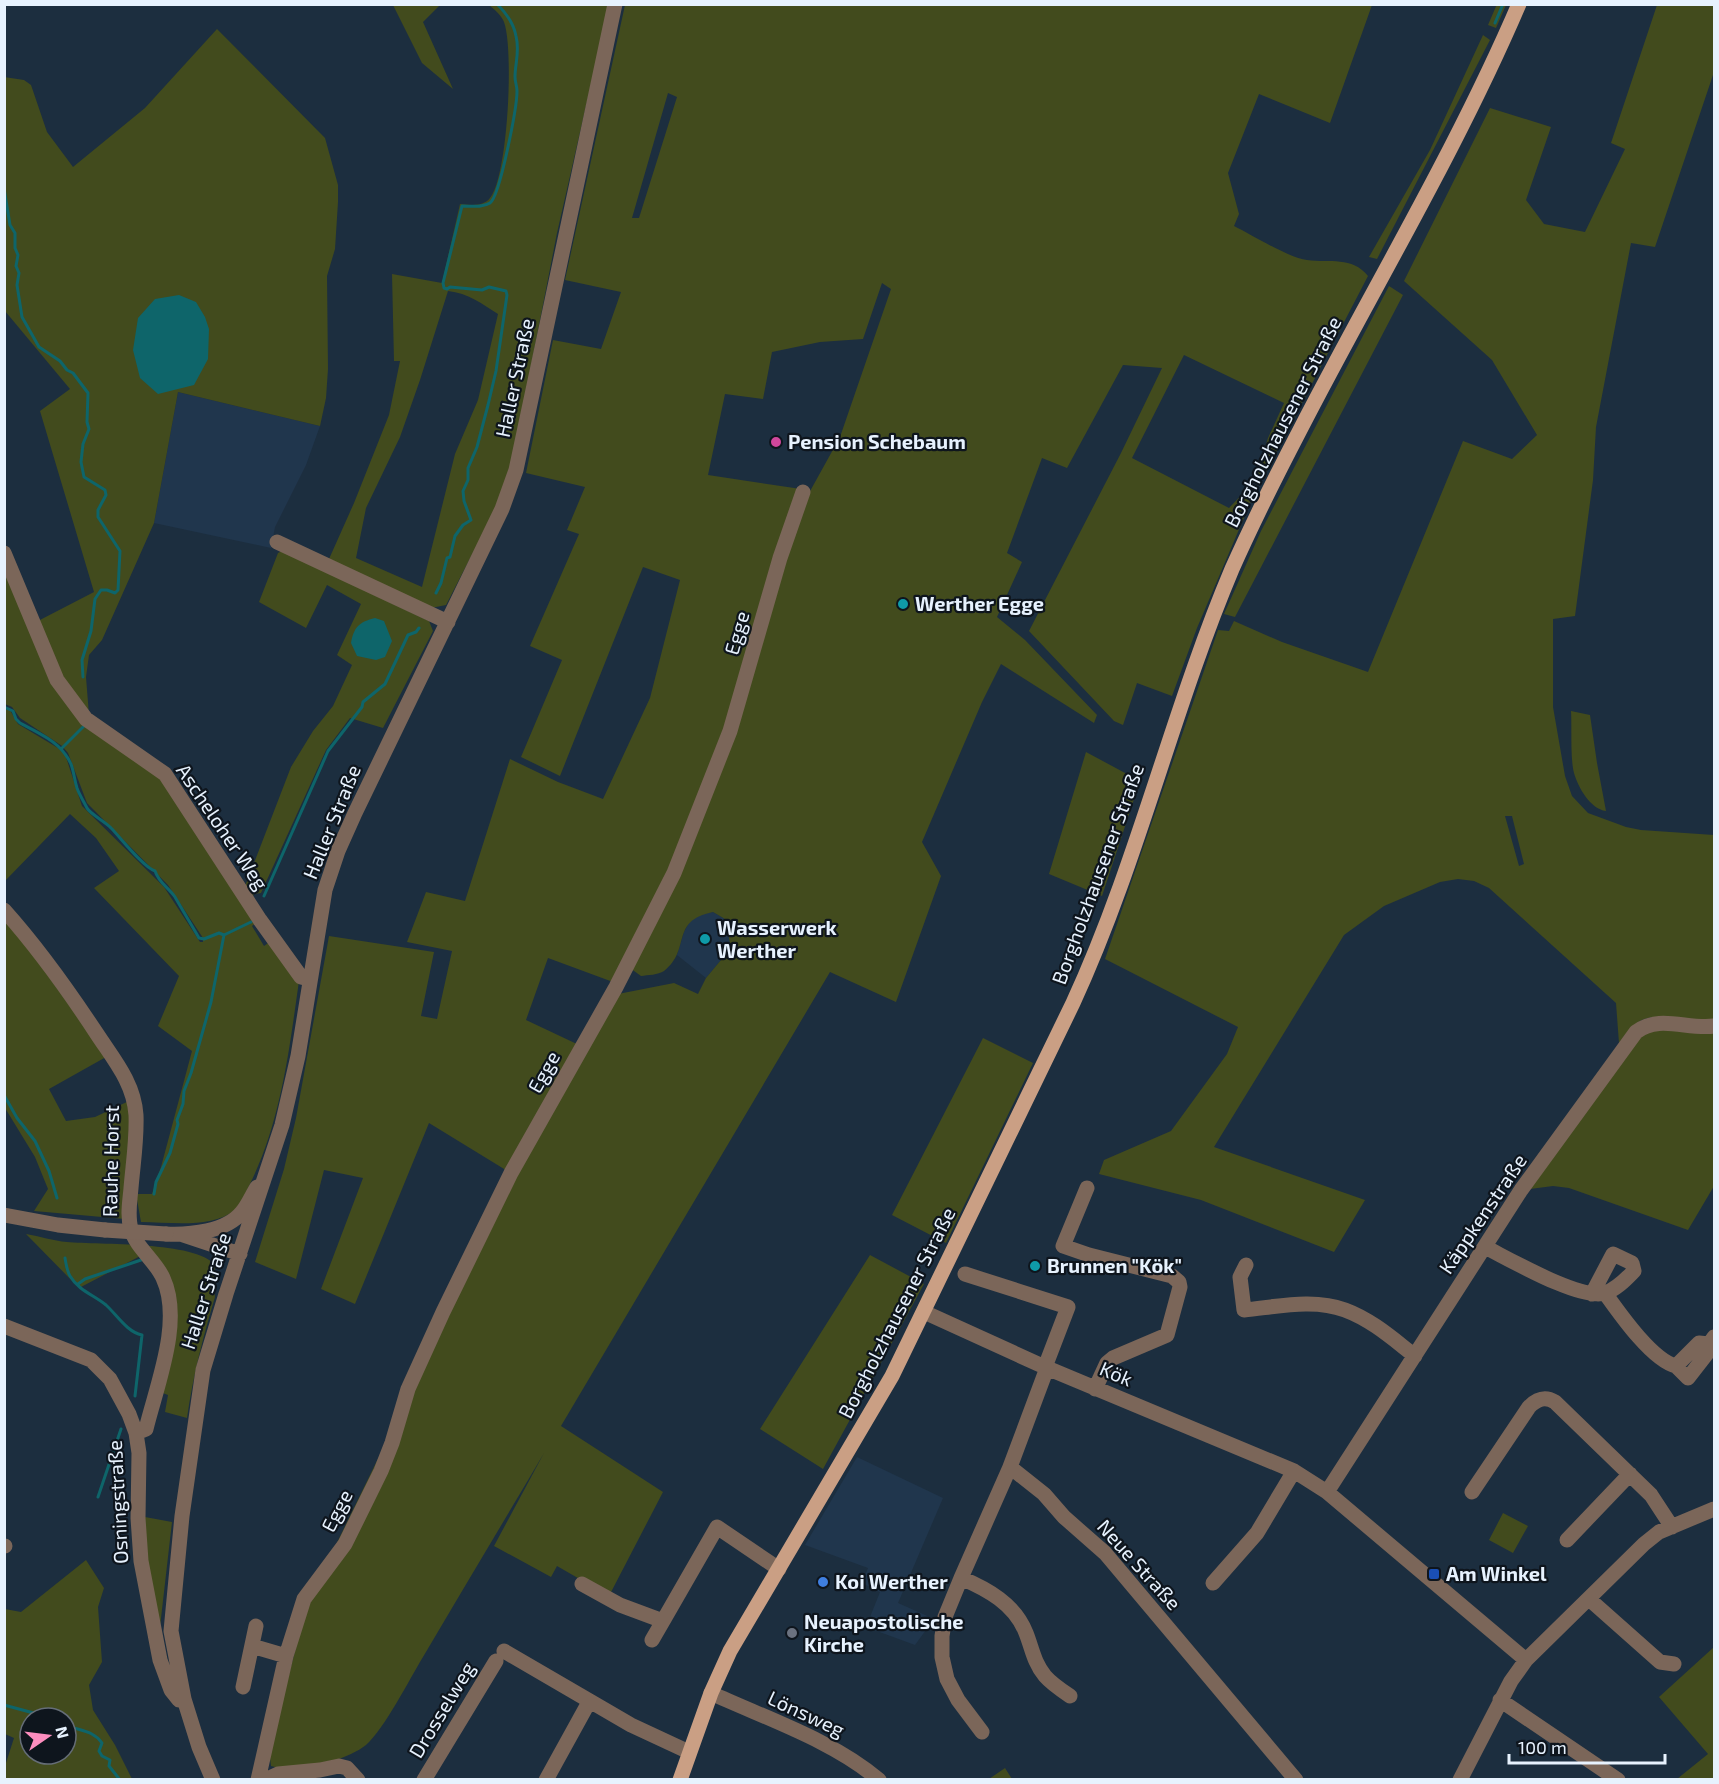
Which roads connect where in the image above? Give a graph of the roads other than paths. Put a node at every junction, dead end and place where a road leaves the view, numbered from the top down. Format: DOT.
graph roads {
  1 [pos="615,4"];
  2 [pos="1519,4"];
  3 [pos="803,492"];
  4 [pos="277,542"];
  5 [pos="4,553"];
  6 [pos="448,622"];
  7 [pos="4,909"];
  8 [pos="309,979"];
  9 [pos="1714,1026"];
  10 [pos="269,1170"];
  11 [pos="1087,1188"];
  12 [pos="4,1215"];
  13 [pos="217,1228"];
  14 [pos="173,1234"];
  15 [pos="243,1247"];
  16 [pos="1485,1247"];
  17 [pos="1246,1265"];
  18 [pos="965,1274"];
  19 [pos="924,1312"];
  20 [pos="4,1326"];
  21 [pos="1712,1340"];
  22 [pos="1415,1356"];
  23 [pos="1046,1368"];
  24 [pos="1095,1389"];
  25 [pos="136,1433"];
  26 [pos="1010,1467"];
  27 [pos="1294,1471"];
  28 [pos="1630,1474"];
  29 [pos="1327,1492"];
  30 [pos="1472,1492"];
  31 [pos="1714,1509"];
  32 [pos="1672,1527"];
  33 [pos="1567,1540"];
  34 [pos="779,1569"];
  35 [pos="961,1578"];
  36 [pos="1213,1582"];
  37 [pos="582,1584"];
  38 [pos="1589,1599"];
  39 [pos="663,1621"];
  40 [pos="256,1626"];
  41 [pos="652,1640"];
  42 [pos="252,1646"];
  43 [pos="286,1656"];
  44 [pos="1526,1660"];
  45 [pos="1674,1664"];
  46 [pos="243,1687"];
  47 [pos="711,1694"];
  48 [pos="1070,1696"];
  49 [pos="184,1699"];
  50 [pos="1500,1700"];
  51 [pos="589,1702"];
  52 [pos="982,1732"];
  53 [pos="689,1752"];
  54 [pos="262,1759"];
  55 [pos="271,1777"];
  56 [pos="213,1779"];
  57 [pos="258,1779"];
  58 [pos="358,1779"];
  59 [pos="424,1779"];
  60 [pos="546,1779"];
  61 [pos="680,1779"];
  62 [pos="879,1779"];
  63 [pos="1296,1779"];
  64 [pos="1460,1779"];
  65 [pos="1618,1779"];
  1 -- 6 [label="street, Haller Straße"];
  2 -- 19 [label="main road, Borgholzhausener Straße"];
  3 -- 43 [label="street, Egge"];
  4 -- 6 [label="street"];
  5 -- 8 [label="street, Ascheloher Weg"];
  6 -- 8 [label="street, Haller Straße"];
  7 -- 25 [label="street, Rauhe Horst"];
  8 -- 10 [label="street, Haller Straße"];
  9 -- 16 [label="street, Käppkenstraße"];
  10 -- 13 [label="street"];
  10 -- 15 [label="street, Haller Straße"];
  11 -- 24 [label="street"];
  12 -- 14 [label="street, bridge"];
  13 -- 14 [label="street"];
  13 -- 15 [label="street"];
  14 -- 15 [label="street"];
  15 -- 49 [label="street, Haller Straße"];
  16 -- 21 [label="street"];
  16 -- 22 [label="street, Käppkenstraße"];
  17 -- 22 [label="street"];
  18 -- 23 [label="street"];
  19 -- 23 [label="street, Kök"];
  19 -- 34 [label="main road, Borgholzhausener Straße"];
  20 -- 25 [label="street, Osningstraße"];
  22 -- 29 [label="street, Käppkenstraße"];
  23 -- 24 [label="street, Kök"];
  23 -- 26 [label="street"];
  24 -- 27 [label="street, Kök"];
  25 -- 49 [label="street, Osningstraße"];
  26 -- 35 [label="street"];
  26 -- 63 [label="street, Neue Straße"];
  27 -- 29 [label="street, Kök"];
  27 -- 36 [label="street"];
  28 -- 30 [label="street"];
  28 -- 32 [label="street"];
  28 -- 33 [label="street"];
  29 -- 44 [label="street, Kök"];
  31 -- 32 [label="street"];
  32 -- 38 [label="street"];
  34 -- 39 [label="street"];
  34 -- 47 [label="main road, Borgholzhausener Straße"];
  35 -- 48 [label="street"];
  35 -- 52 [label="street"];
  37 -- 39 [label="street"];
  38 -- 44 [label="street"];
  38 -- 45 [label="street"];
  39 -- 41 [label="street"];
  40 -- 42 [label="street"];
  42 -- 43 [label="street"];
  42 -- 46 [label="street"];
  43 -- 54 [label="street, Egge"];
  44 -- 50 [label="street"];
  47 -- 53 [label="main road, Borgholzhausener Straße"];
  47 -- 62 [label="street, Lönsweg"];
  49 -- 56 [label="street, Haller Straße"];
  50 -- 64 [label="street"];
  50 -- 65 [label="street"];
  51 -- 53 [label="street"];
  51 -- 59 [label="street, Drosselweg"];
  51 -- 60 [label="street"];
  53 -- 61 [label="main road, Borgholzhausener Straße"];
  54 -- 55 [label="street"];
  54 -- 57 [label="street, Egge"];
  55 -- 58 [label="street"];
}
